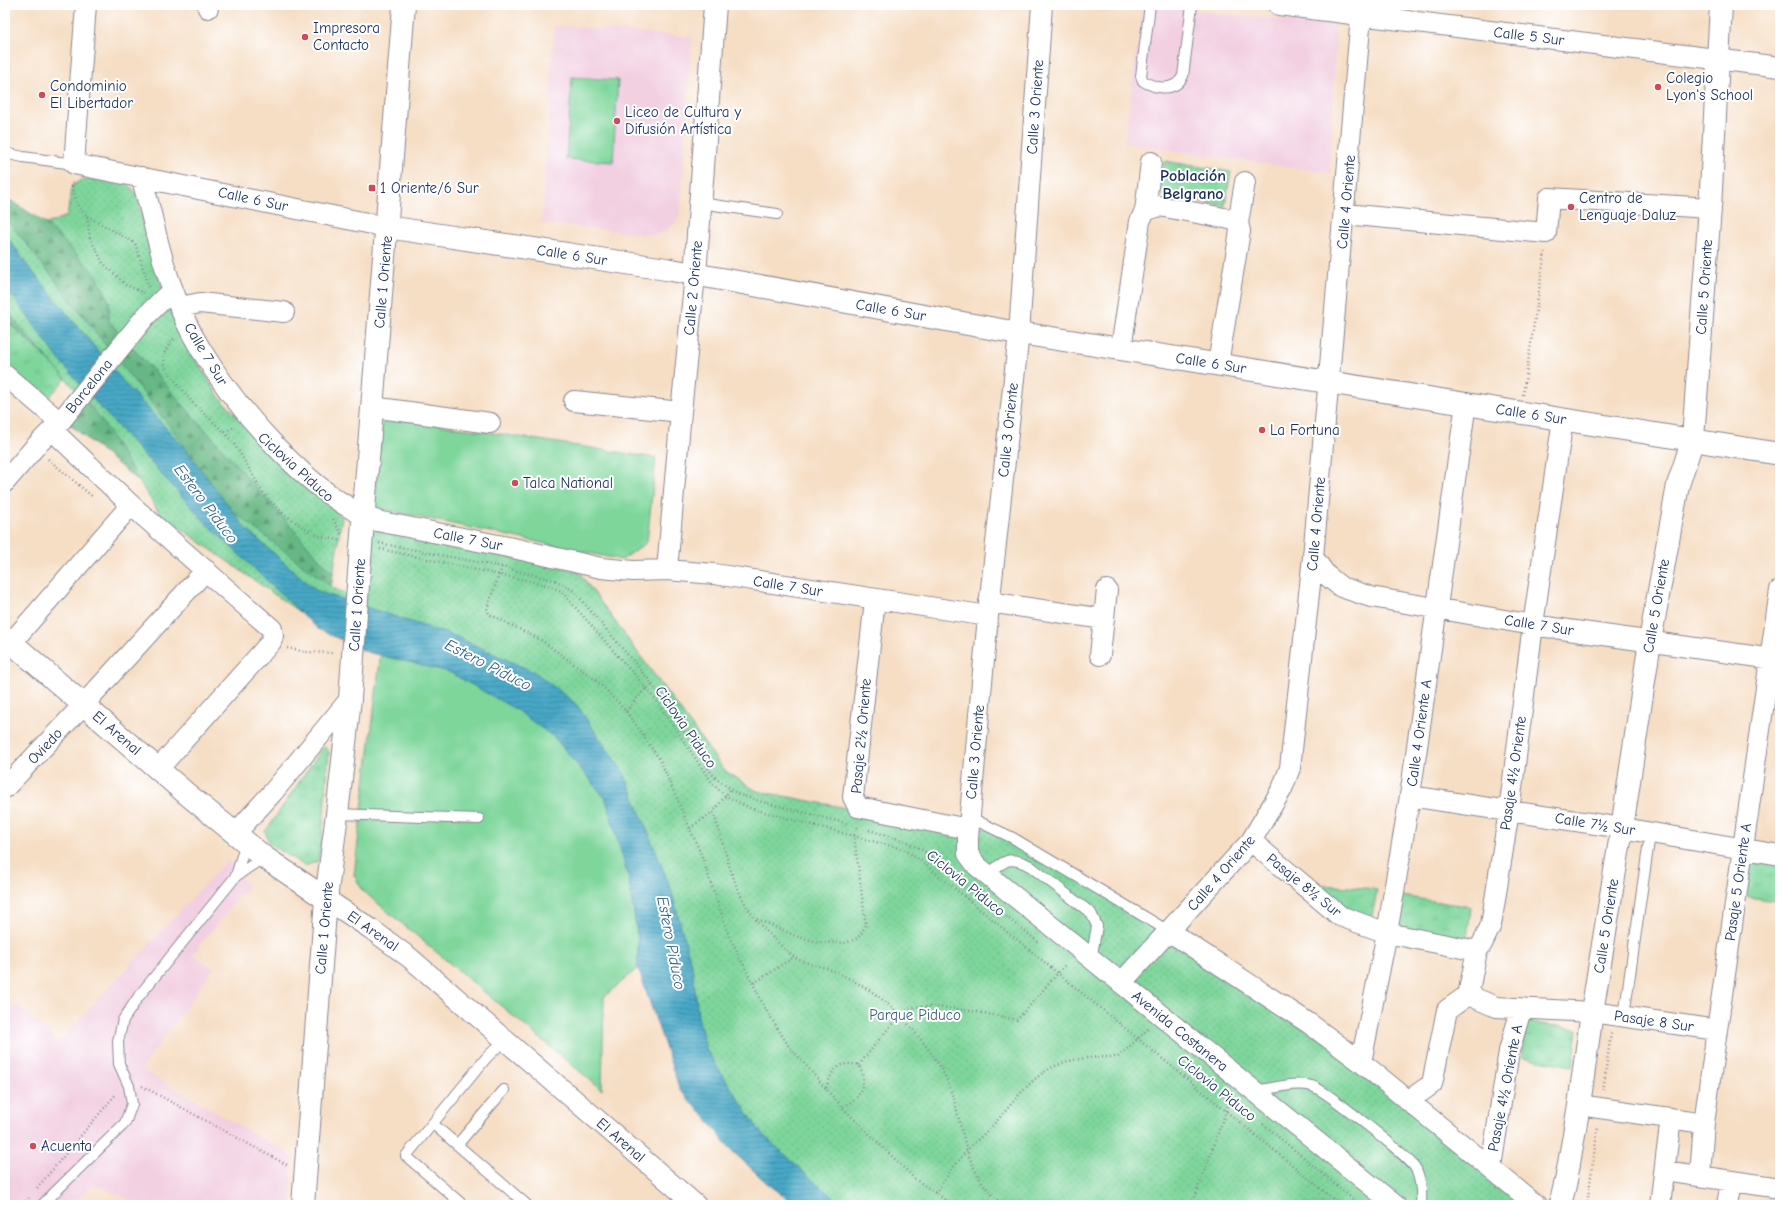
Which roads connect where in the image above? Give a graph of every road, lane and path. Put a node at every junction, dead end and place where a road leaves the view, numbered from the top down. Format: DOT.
graph roads {
  1 [pos="86,5"];
  2 [pos="404,5"];
  3 [pos="715,5"];
  4 [pos="1042,5"];
  5 [pos="1150,5"];
  6 [pos="1192,5"];
  7 [pos="1279,5"];
  8 [pos="1720,5"];
  9 [pos="1362,10"];
  10 [pos="1718,60"];
  11 [pos="1780,67"];
  12 [pos="5,153"];
  13 [pos="1151,162"];
  14 [pos="74,164"];
  15 [pos="141,177"];
  16 [pos="1245,182"];
  17 [pos="700,203"];
  18 [pos="1710,208"];
  19 [pos="1145,211"];
  20 [pos="777,214"];
  21 [pos="1345,214"];
  22 [pos="87,216"];
  23 [pos="1238,223"];
  24 [pos="388,226"];
  25 [pos="1546,233"];
  26 [pos="695,275"];
  27 [pos="176,299"];
  28 [pos="152,306"];
  29 [pos="284,312"];
  30 [pos="171,332"];
  31 [pos="1019,333"];
  32 [pos="174,339"];
  33 [pos="178,345"];
  34 [pos="1121,349"];
  35 [pos="1218,364"];
  36 [pos="5,375"];
  37 [pos="1329,382"];
  38 [pos="574,401"];
  39 [pos="1466,403"];
  40 [pos="372,407"];
  41 [pos="681,412"];
  42 [pos="1521,412"];
  43 [pos="1563,419"];
  44 [pos="60,421"];
  45 [pos="230,421"];
  46 [pos="490,423"];
  47 [pos="224,432"];
  48 [pos="1693,439"];
  49 [pos="1780,454"];
  50 [pos="5,482"];
  51 [pos="131,505"];
  52 [pos="364,516"];
  53 [pos="332,517"];
  54 [pos="354,541"];
  55 [pos="1313,557"];
  56 [pos="502,567"];
  57 [pos="206,570"];
  58 [pos="667,570"];
  59 [pos="499,574"];
  60 [pos="1107,590"];
  61 [pos="1780,590"];
  62 [pos="875,600"];
  63 [pos="1436,608"];
  64 [pos="988,609"];
  65 [pos="1104,619"];
  66 [pos="1533,625"];
  67 [pos="8,640"];
  68 [pos="1650,641"];
  69 [pos="306,652"];
  70 [pos="346,655"];
  71 [pos="1100,655"];
  72 [pos="1775,659"];
  73 [pos="653,685"];
  74 [pos="646,688"];
  75 [pos="350,700"];
  76 [pos="84,704"];
  77 [pos="626,711"];
  78 [pos="158,769"];
  79 [pos="5,788"];
  80 [pos="730,790"];
  81 [pos="726,796"];
  82 [pos="1410,796"];
  83 [pos="1509,811"];
  84 [pos="713,812"];
  85 [pos="337,814"];
  86 [pos="479,819"];
  87 [pos="969,823"];
  88 [pos="858,826"];
  89 [pos="690,828"];
  90 [pos="1622,828"];
  91 [pos="1650,834"];
  92 [pos="854,836"];
  93 [pos="241,838"];
  94 [pos="1252,842"];
  95 [pos="1742,849"];
  96 [pos="968,854"];
  97 [pos="1780,855"];
  98 [pos="264,857"];
  99 [pos="988,875"];
  100 [pos="236,876"];
  101 [pos="326,899"];
  102 [pos="754,918"];
  103 [pos="1170,932"];
  104 [pos="1387,933"];
  105 [pos="1041,944"];
  106 [pos="1477,951"];
  107 [pos="794,957"];
  108 [pos="1092,960"];
  109 [pos="1072,968"];
  110 [pos="1057,973"];
  111 [pos="754,983"];
  112 [pos="1121,984"];
  113 [pos="1468,995"];
  114 [pos="1521,1010"];
  115 [pos="1592,1012"];
  116 [pos="901,1015"];
  117 [pos="1624,1016"];
  118 [pos="1143,1024"];
  119 [pos="1148,1028"];
  120 [pos="1717,1030"];
  121 [pos="1154,1032"];
  122 [pos="1139,1038"];
  123 [pos="505,1040"];
  124 [pos="1361,1062"];
  125 [pos="859,1065"];
  126 [pos="129,1086"];
  127 [pos="826,1088"];
  128 [pos="504,1090"];
  129 [pos="1254,1091"];
  130 [pos="1225,1092"];
  131 [pos="1231,1097"];
  132 [pos="1408,1101"];
  133 [pos="1237,1102"];
  134 [pos="1579,1105"];
  135 [pos="842,1107"];
  136 [pos="1227,1110"];
  137 [pos="1671,1118"];
  138 [pos="1260,1122"];
  139 [pos="433,1124"];
  140 [pos="1704,1124"];
  141 [pos="457,1145"];
  142 [pos="966,1152"];
  143 [pos="306,1166"];
  144 [pos="1491,1167"];
  145 [pos="1665,1171"];
  146 [pos="1700,1175"];
  147 [pos="1731,1181"];
  148 [pos="1780,1188"];
  149 [pos="935,1193"];
  150 [pos="24,1205"];
  151 [pos="42,1205"];
  152 [pos="303,1205"];
  153 [pos="463,1205"];
  154 [pos="528,1205"];
  155 [pos="696,1205"];
  156 [pos="952,1205"];
  157 [pos="1003,1205"];
  158 [pos="1192,1205"];
  159 [pos="1341,1205"];
  160 [pos="1360,1205"];
  161 [pos="1395,1205"];
  162 [pos="1421,1205"];
  163 [pos="1536,1205"];
  164 [pos="1560,1205"];
  165 [pos="1660,1205"];
  166 [pos="1727,1205"];
  1 -- 14 [label="street"];
  2 -- 24 [label="street, Calle 1 Oriente"];
  3 -- 17 [label="street, Calle 2 Oriente"];
  4 -- 31 [label="street, Calle 3 Oriente"];
  5 -- 6 [label="lane"];
  7 -- 9 [label="street, Calle 5 Sur"];
  8 -- 10 [label="street, Calle 5 Oriente"];
  9 -- 10 [label="street, Calle 5 Sur"];
  9 -- 21 [label="street, Calle 4 Oriente"];
  10 -- 11 [label="street, Calle 5 Sur"];
  10 -- 18 [label="street, Calle 5 Oriente"];
  12 -- 14 [label="lane, Calle 6 Sur"];
  13 -- 19 [label="street"];
  14 -- 15 [label="street, Calle 6 Sur"];
  14 -- 22 [label="path"];
  15 -- 24 [label="street, Calle 6 Sur"];
  15 -- 27 [label="street, Calle 7 Sur"];
  16 -- 23 [label="street"];
  17 -- 20 [label="lane"];
  17 -- 26 [label="street, Calle 2 Oriente"];
  18 -- 25 [label="street"];
  18 -- 48 [label="street, Calle 5 Oriente"];
  19 -- 23 [label="street"];
  19 -- 34 [label="street"];
  21 -- 25 [label="street"];
  21 -- 37 [label="street, Calle 4 Oriente"];
  22 -- 28 [label="path"];
  22 -- 28 [label="path"];
  23 -- 35 [label="street"];
  24 -- 26 [label="street, Calle 6 Sur"];
  24 -- 40 [label="street, Calle 1 Oriente"];
  25 -- 42 [label="path"];
  26 -- 31 [label="street, Calle 6 Sur"];
  26 -- 41 [label="street, Calle 2 Oriente"];
  27 -- 28 [label="street, Barcelona"];
  27 -- 29 [label="street"];
  27 -- 52 [label="street, Calle 7 Sur"];
  28 -- 44 [label="street, Barcelona"];
  30 -- 32 [label="path"];
  31 -- 34 [label="street, Calle 6 Sur"];
  31 -- 64 [label="street, Calle 3 Oriente"];
  32 -- 33 [label="path"];
  32 -- 47 [label="path"];
  34 -- 35 [label="street, Calle 6 Sur"];
  35 -- 37 [label="street, Calle 6 Sur"];
  36 -- 44 [label="street"];
  37 -- 39 [label="street, Calle 6 Sur"];
  37 -- 55 [label="street, Calle 4 Oriente"];
  38 -- 41 [label="street"];
  39 -- 42 [label="street, Calle 6 Sur"];
  39 -- 63 [label="street, Calle 4 Oriente A"];
  40 -- 46 [label="street"];
  40 -- 52 [label="street, Calle 1 Oriente"];
  41 -- 58 [label="street, Calle 2 Oriente"];
  42 -- 43 [label="street, Calle 6 Sur"];
  43 -- 48 [label="street, Calle 6 Sur"];
  43 -- 66 [label="street, Pasaje 4½ Oriente"];
  44 -- 50 [label="street, Barcelona"];
  44 -- 51 [label="street"];
  45 -- 47 [label="path"];
  47 -- 54 [label="path"];
  48 -- 49 [label="street, Calle 6 Sur"];
  48 -- 68 [label="street, Calle 5 Oriente"];
  51 -- 57 [label="street"];
  51 -- 67 [label="street"];
  52 -- 54 [label="street, Calle 1 Oriente"];
  52 -- 58 [label="street, Calle 7 Sur"];
  53 -- 54 [label="path, Ciclovia Piduco"];
  54 -- 56 [label="path"];
  54 -- 59 [label="path, Ciclovia Piduco"];
  54 -- 70 [label="street, Calle 1 Oriente"];
  55 -- 63 [label="street, Calle 7 Sur"];
  55 -- 94 [label="street, Calle 4 Oriente"];
  56 -- 59 [label="path"];
  56 -- 73 [label="path"];
  57 -- 76 [label="street, Oviedo"];
  57 -- 78 [label="street"];
  58 -- 62 [label="street, Calle 7 Sur"];
  59 -- 74 [label="path, Ciclovia Piduco"];
  59 -- 77 [label="path"];
  60 -- 65 [label="street"];
  61 -- 72 [label="street, Pasaje 5 Oriente A"];
  62 -- 64 [label="street, Calle 7 Sur"];
  62 -- 87 [label="street, Pasaje 2½ Oriente"];
  63 -- 66 [label="street, Calle 7 Sur"];
  63 -- 82 [label="street, Calle 4 Oriente A"];
  64 -- 65 [label="street, Calle 7 Sur"];
  64 -- 87 [label="street, Calle 3 Oriente"];
  65 -- 71 [label="street"];
  66 -- 68 [label="street, Calle 7 Sur"];
  66 -- 83 [label="street, Pasaje 4½ Oriente"];
  67 -- 76 [label="street, El Arenal"];
  68 -- 72 [label="street, Calle 7 Sur"];
  68 -- 90 [label="street, Calle 5 Oriente"];
  69 -- 70 [label="path"];
  70 -- 75 [label="street, Calle 1 Oriente"];
  72 -- 95 [label="street, Pasaje 5 Oriente A"];
  73 -- 74 [label="path"];
  73 -- 80 [label="path"];
  74 -- 77 [label="path"];
  74 -- 81 [label="path, Ciclovia Piduco"];
  75 -- 85 [label="street, Calle 1 Oriente"];
  75 -- 93 [label="street"];
  76 -- 78 [label="street, El Arenal"];
  76 -- 79 [label="street, Oviedo"];
  77 -- 89 [label="path"];
  78 -- 93 [label="street, El Arenal"];
  80 -- 81 [label="path"];
  80 -- 88 [label="path"];
  81 -- 84 [label="path"];
  81 -- 92 [label="path, Ciclovia Piduco"];
  82 -- 83 [label="street, Calle 7½ Sur"];
  82 -- 104 [label="street, Calle 4 Oriente A"];
  83 -- 90 [label="street, Calle 7½ Sur"];
  83 -- 106 [label="street, Pasaje 4½ Oriente"];
  84 -- 89 [label="path"];
  84 -- 102 [label="path"];
  85 -- 86 [label="lane"];
  85 -- 101 [label="street, Calle 1 Oriente"];
  87 -- 96 [label="street, Calle 3 Oriente"];
  87 -- 103 [label="lane"];
  88 -- 92 [label="path"];
  88 -- 105 [label="path"];
  89 -- 111 [label="path"];
  90 -- 91 [label="street, Calle 7½ Sur"];
  90 -- 115 [label="street, Calle 5 Oriente"];
  91 -- 95 [label="street, Calle 7½ Sur"];
  91 -- 117 [label="lane"];
  92 -- 102 [label="path"];
  92 -- 110 [label="path, Ciclovia Piduco"];
  93 -- 98 [label="street, El Arenal"];
  93 -- 100 [label="lane"];
  94 -- 103 [label="street, Calle 4 Oriente"];
  94 -- 104 [label="street, Pasaje 8½ Sur"];
  95 -- 97 [label="street, Calle 7½ Sur"];
  95 -- 120 [label="street, Pasaje 5 Oriente A"];
  96 -- 99 [label="street, Avenida Costanera"];
  98 -- 100 [label="lane"];
  98 -- 101 [label="street, El Arenal"];
  99 -- 108 [label="street, Avenida Costanera"];
  99 -- 108 [label="lane"];
  100 -- 126 [label="lane"];
  101 -- 123 [label="street, El Arenal"];
  101 -- 143 [label="street, Calle 1 Oriente"];
  102 -- 107 [label="path"];
  103 -- 112 [label="street, Calle 4 Oriente"];
  103 -- 124 [label="street"];
  104 -- 106 [label="street, Pasaje 8½ Sur"];
  104 -- 124 [label="street, Calle 4 Oriente A"];
  106 -- 113 [label="street, Pasaje 4½ Oriente"];
  107 -- 111 [label="path"];
  107 -- 116 [label="path"];
  108 -- 112 [label="street, Avenida Costanera"];
  109 -- 110 [label="path"];
  110 -- 116 [label="path"];
  110 -- 122 [label="path, Ciclovia Piduco"];
  111 -- 127 [label="path"];
  112 -- 129 [label="street, Avenida Costanera"];
  113 -- 114 [label="street"];
  113 -- 132 [label="street"];
  114 -- 115 [label="street"];
  114 -- 144 [label="street, Pasaje 4½ Oriente A"];
  115 -- 117 [label="street, Pasaje 8 Sur"];
  115 -- 134 [label="street, Calle 5 Oriente"];
  116 -- 125 [label="path"];
  116 -- 142 [label="path"];
  117 -- 120 [label="street, Pasaje 8 Sur"];
  118 -- 119 [label="path"];
  119 -- 121 [label="path"];
  119 -- 122 [label="path"];
  120 -- 140 [label="street, Pasaje 5 Oriente A"];
  122 -- 136 [label="path, Ciclovia Piduco"];
  122 -- 142 [label="path"];
  123 -- 139 [label="lane"];
  123 -- 155 [label="street, El Arenal"];
  124 -- 132 [label="street"];
  125 -- 127 [label="path"];
  125 -- 135 [label="path"];
  126 -- 143 [label="path"];
  126 -- 150 [label="path"];
  126 -- 151 [label="lane"];
  127 -- 135 [label="path"];
  128 -- 141 [label="lane"];
  129 -- 161 [label="street, Avenida Costanera"];
  129 -- 162 [label="lane"];
  130 -- 131 [label="path"];
  131 -- 133 [label="path"];
  131 -- 136 [label="path"];
  132 -- 144 [label="street"];
  134 -- 137 [label="street"];
  134 -- 164 [label="street, Calle 5 Oriente"];
  135 -- 149 [label="path"];
  136 -- 158 [label="path"];
  136 -- 159 [label="path, Ciclovia Piduco"];
  137 -- 140 [label="street"];
  137 -- 145 [label="street"];
  138 -- 160 [label="path"];
  139 -- 141 [label="lane"];
  139 -- 153 [label="lane"];
  140 -- 146 [label="street, Pasaje 5 Oriente A"];
  141 -- 154 [label="lane"];
  142 -- 149 [label="path"];
  142 -- 157 [label="path"];
  143 -- 152 [label="street, Calle 1 Oriente"];
  144 -- 163 [label="street"];
  145 -- 146 [label="street"];
  145 -- 165 [label="street"];
  146 -- 147 [label="street"];
  147 -- 148 [label="street"];
  147 -- 166 [label="street"];
  149 -- 156 [label="path"];
}
